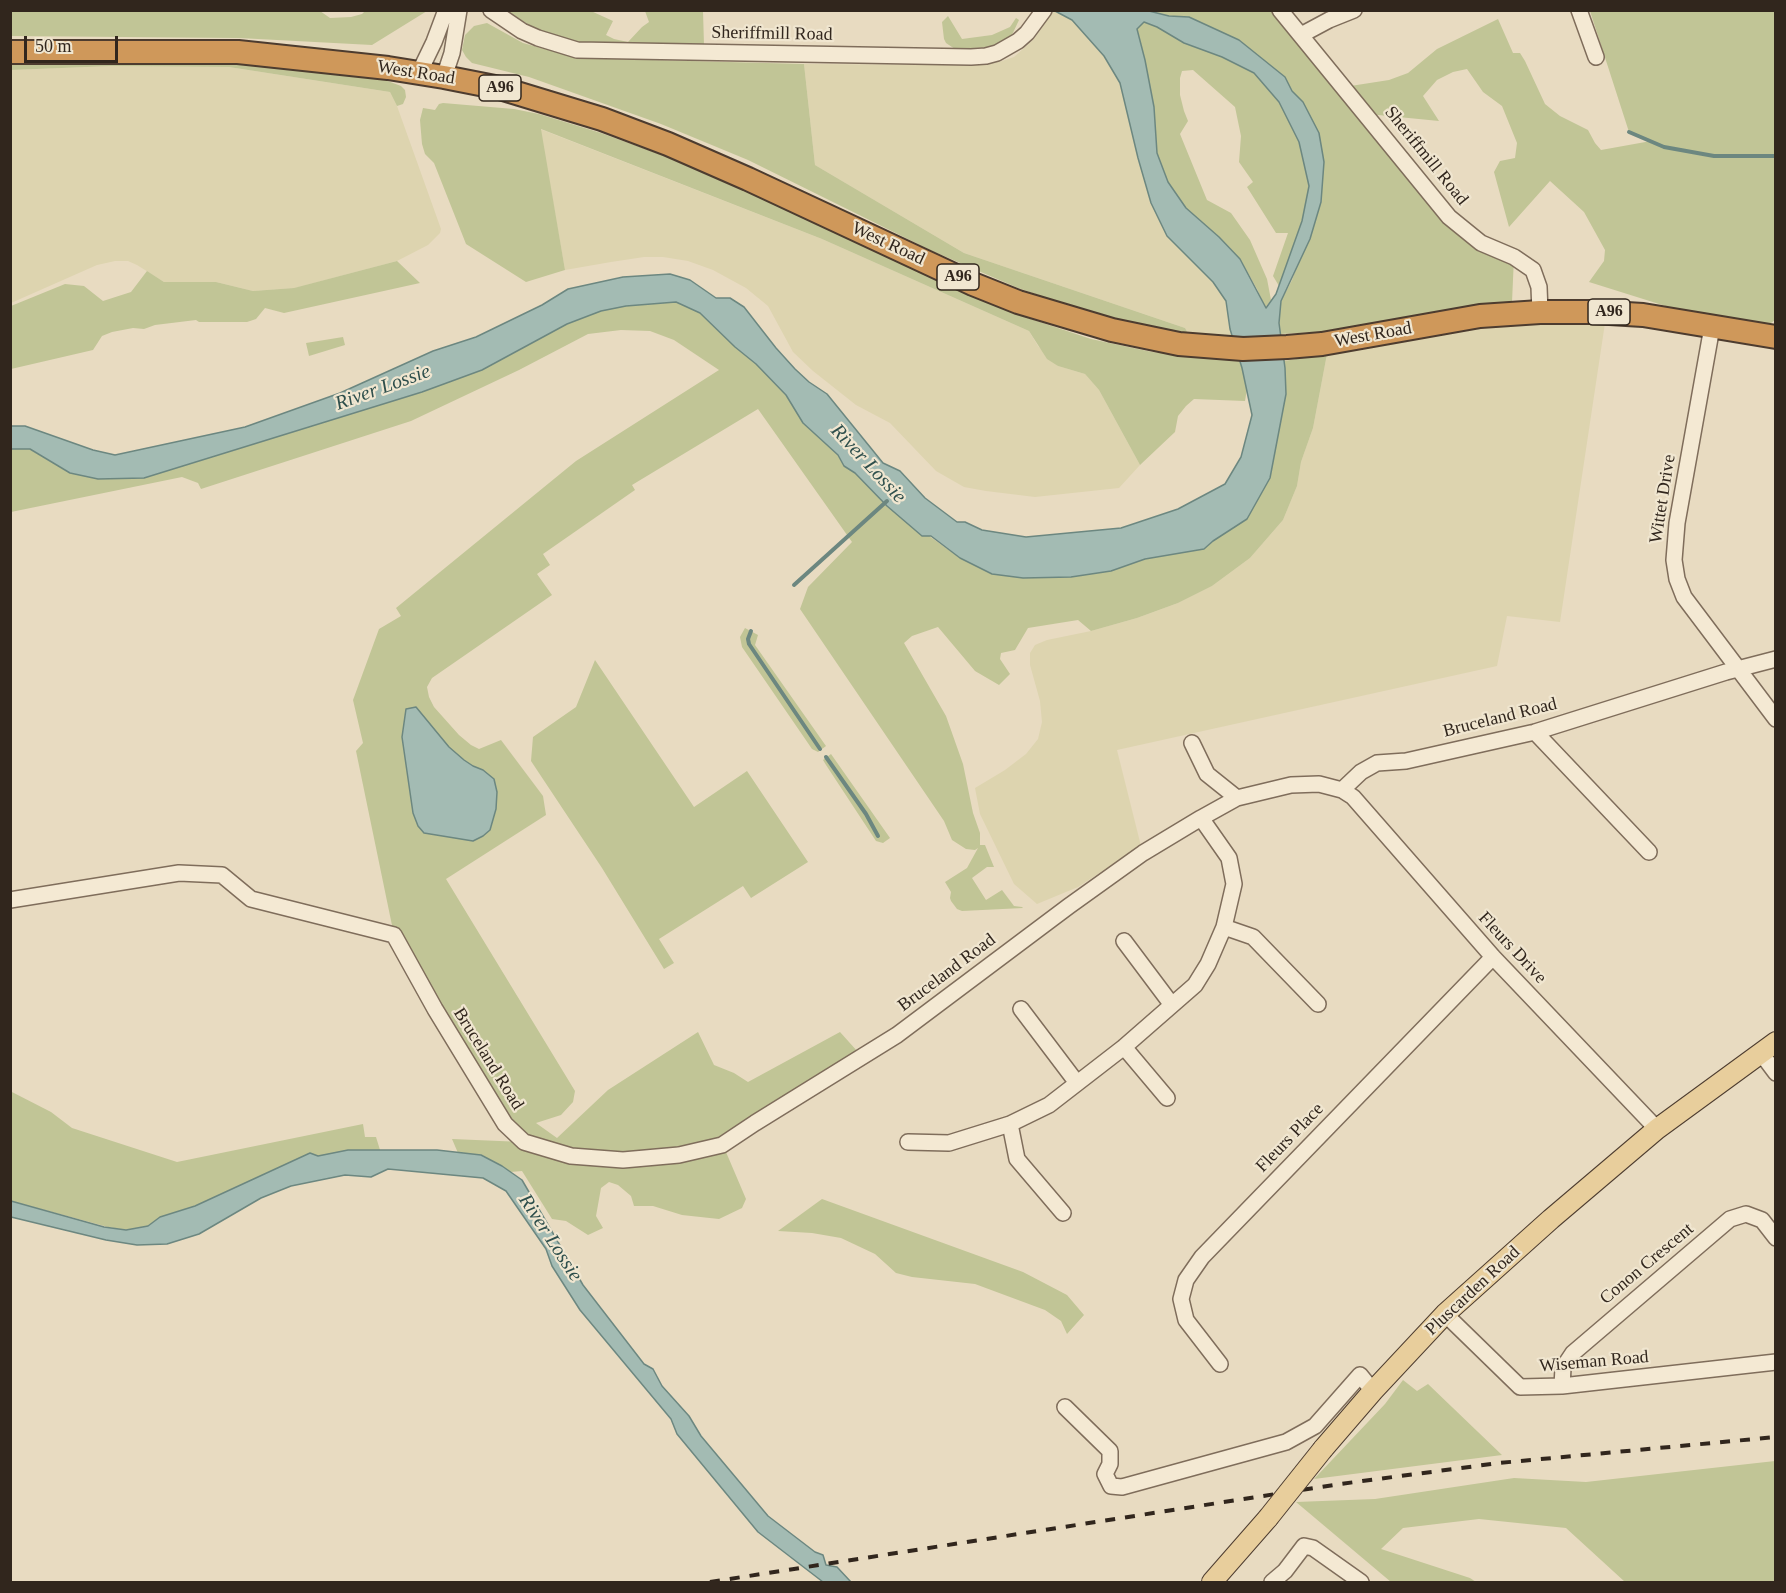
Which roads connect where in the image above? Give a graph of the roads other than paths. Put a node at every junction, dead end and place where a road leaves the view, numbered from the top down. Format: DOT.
graph roads {
  1 [pos="446,10"];
  2 [pos="459,10"];
  3 [pos="491,10"];
  4 [pos="1044,10"];
  5 [pos="1280,10"];
  6 [pos="1354,10"];
  7 [pos="1579,10"];
  8 [pos="1301,36"];
  9 [pos="10,52"];
  10 [pos="1596,57"];
  11 [pos="419,73"];
  12 [pos="444,77"];
  13 [pos="1540,312"];
  14 [pos="1712,327"];
  15 [pos="1776,337"];
  16 [pos="1776,659"];
  17 [pos="1738,669"];
  18 [pos="1776,719"];
  19 [pos="1535,732"];
  20 [pos="1192,743"];
  21 [pos="1342,790"];
  22 [pos="1237,798"];
  23 [pos="1201,818"];
  24 [pos="1648,852"];
  25 [pos="10,900"];
  26 [pos="1224,927"];
  27 [pos="1124,941"];
  28 [pos="1493,957"];
  29 [pos="1318,1004"];
  30 [pos="1172,1005"];
  31 [pos="1021,1009"];
  32 [pos="1124,1047"];
  33 [pos="1768,1047"];
  34 [pos="1776,1073"];
  35 [pos="1077,1083"];
  36 [pos="1167,1098"];
  37 [pos="1010,1124"];
  38 [pos="1657,1130"];
  39 [pos="908,1142"];
  40 [pos="1063,1213"];
  41 [pos="1776,1238"];
  42 [pos="1445,1314"];
  43 [pos="1776,1362"];
  44 [pos="1220,1364"];
  45 [pos="1562,1386"];
  46 [pos="1373,1391"];
  47 [pos="1065,1407"];
  48 [pos="1218,1581"];
  49 [pos="1272,1582"];
  50 [pos="1361,1582"];
  1 -- 11 [label="street"];
  2 -- 12 [label="street"];
  3 -- 4 [label="street, Sheriffmill Road"];
  5 -- 8 [label="street, Sheriffmill Road"];
  6 -- 8 [label="street"];
  7 -- 10 [label="street"];
  8 -- 13 [label="street, Sheriffmill Road"];
  9 -- 11 [label="highway, West Road / A96"];
  11 -- 12 [label="highway, West Road / A96"];
  12 -- 13 [label="highway, West Road / A96"];
  13 -- 14 [label="highway, West Road / A96"];
  14 -- 15 [label="highway, West Road / A96"];
  14 -- 17 [label="street, Wittet Drive"];
  16 -- 17 [label="street, Bruceland Road"];
  17 -- 18 [label="street, Wittet Drive"];
  17 -- 19 [label="street, Bruceland Road"];
  19 -- 21 [label="street, Bruceland Road"];
  19 -- 24 [label="street"];
  20 -- 22 [label="street"];
  21 -- 22 [label="street, Bruceland Road"];
  21 -- 28 [label="street, Fleurs Drive"];
  22 -- 23 [label="street, Bruceland Road"];
  23 -- 25 [label="street, Bruceland Road"];
  23 -- 26 [label="street"];
  26 -- 29 [label="street"];
  26 -- 30 [label="street"];
  27 -- 30 [label="street"];
  28 -- 38 [label="street, Fleurs Drive"];
  28 -- 44 [label="street, Fleurs Place"];
  30 -- 32 [label="street"];
  31 -- 35 [label="street"];
  32 -- 35 [label="street"];
  32 -- 36 [label="street"];
  33 -- 34 [label="street"];
  33 -- 38 [label="main road, Pluscarden Road"];
  35 -- 37 [label="street"];
  37 -- 39 [label="street"];
  37 -- 40 [label="street"];
  38 -- 42 [label="main road, Pluscarden Road"];
  41 -- 45 [label="street, Conon Crescent"];
  42 -- 45 [label="street, Wiseman Road"];
  42 -- 46 [label="main road, Pluscarden Road"];
  43 -- 45 [label="street, Wiseman Road"];
  46 -- 47 [label="street"];
  46 -- 48 [label="main road, Pluscarden Road, bridge"];
  49 -- 50 [label="street"];
}
